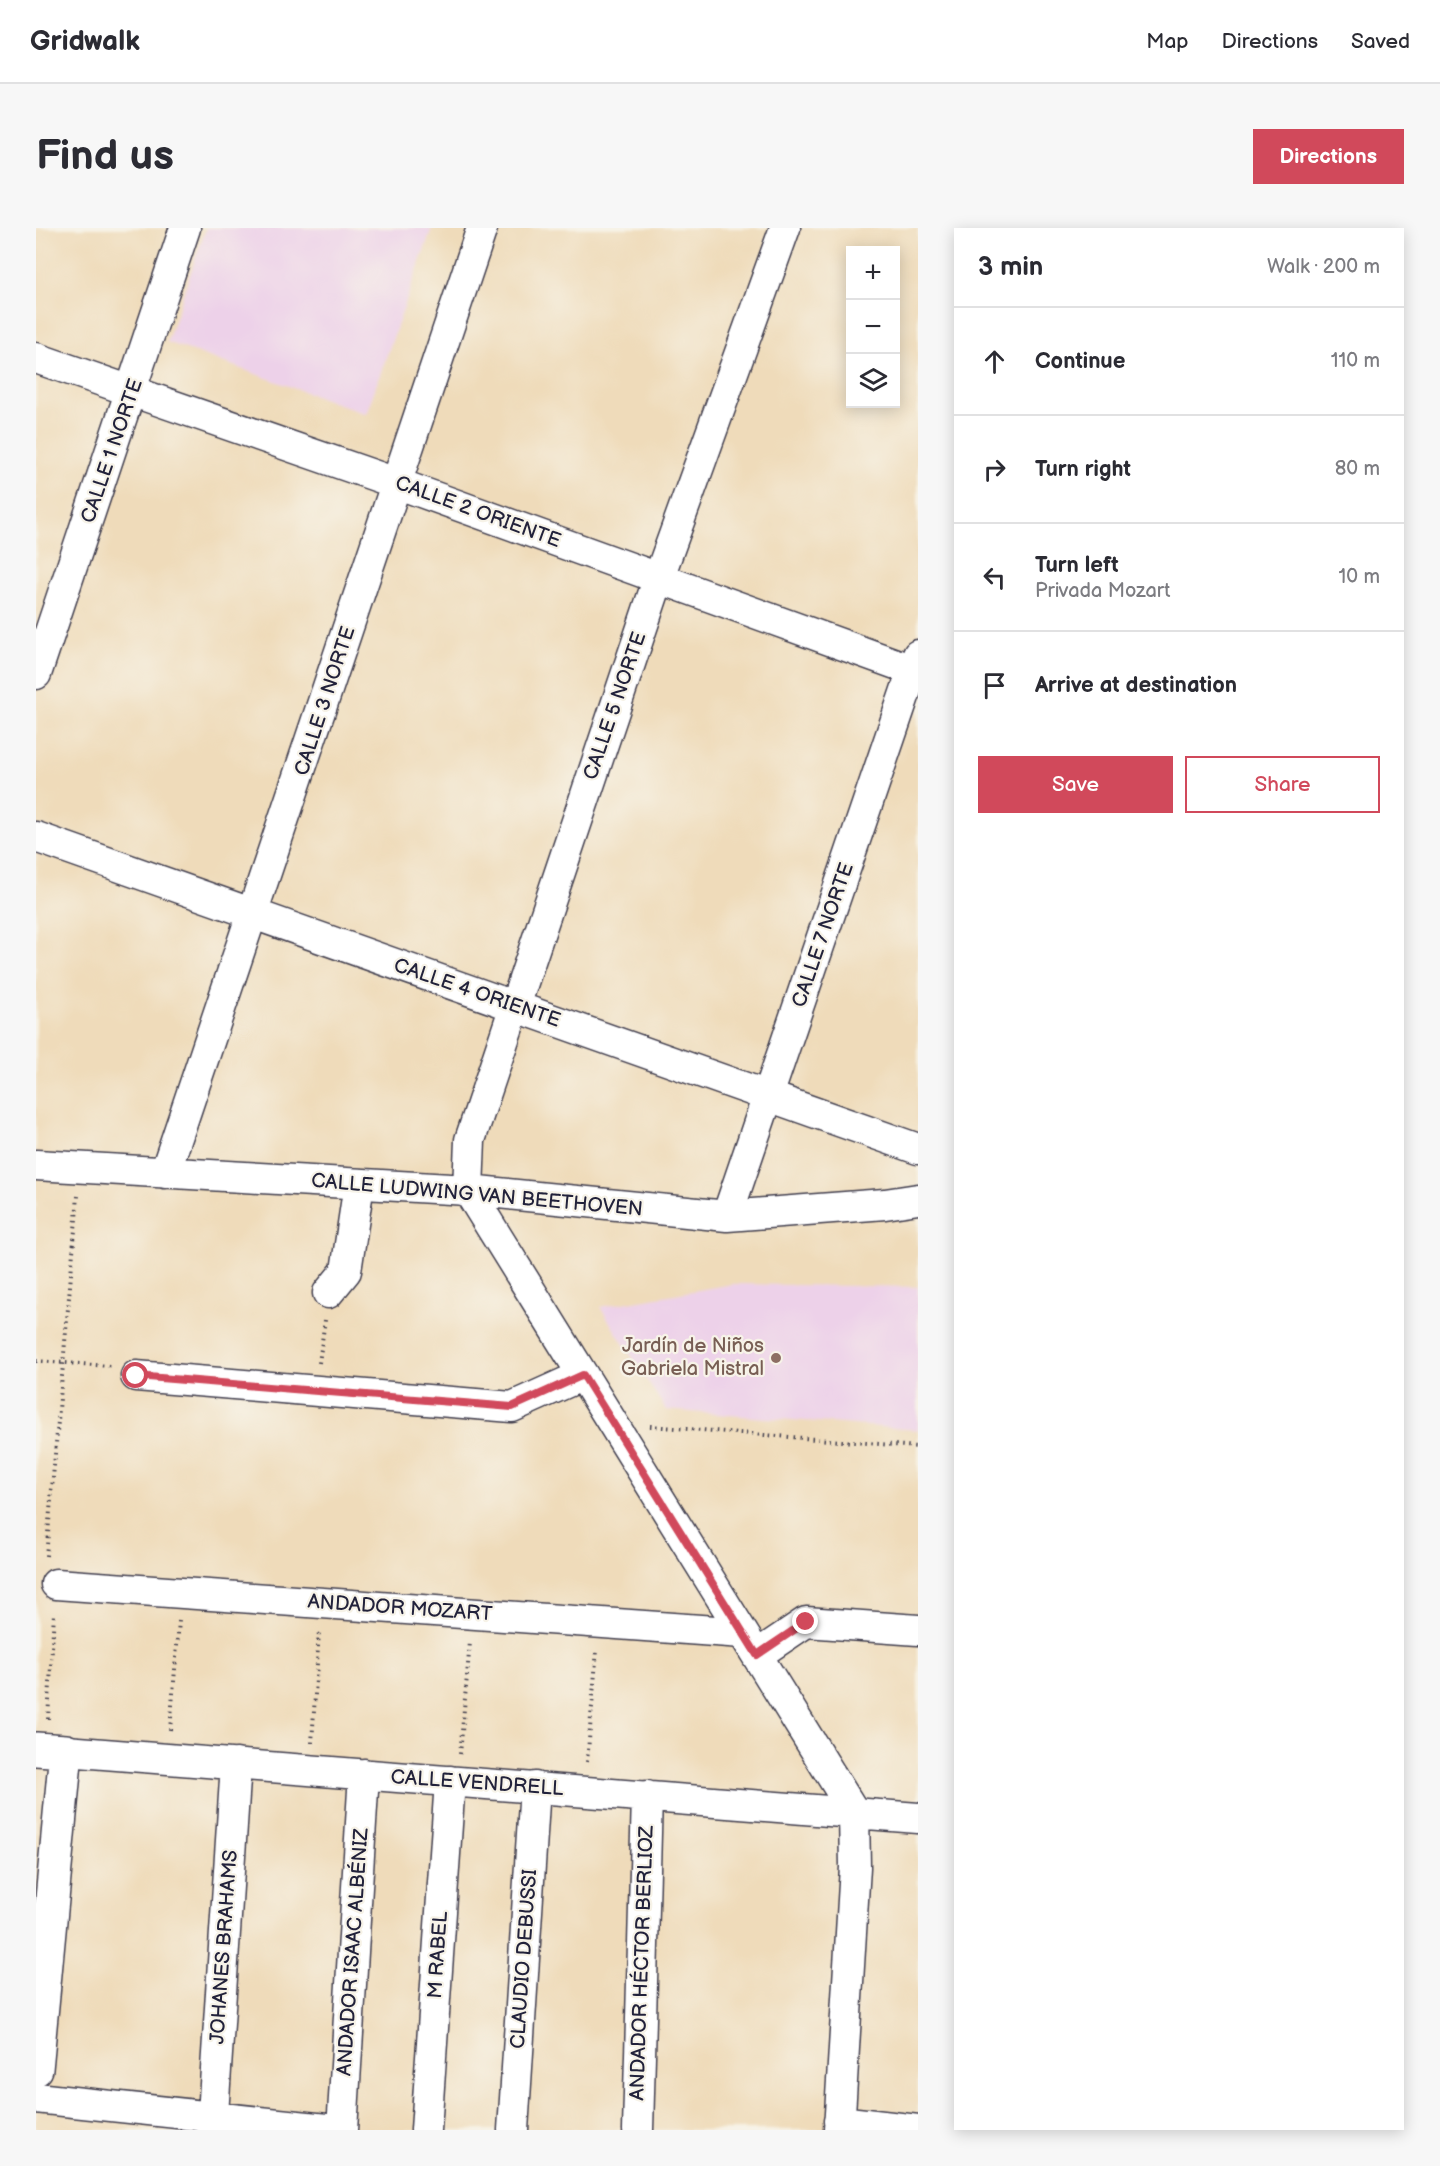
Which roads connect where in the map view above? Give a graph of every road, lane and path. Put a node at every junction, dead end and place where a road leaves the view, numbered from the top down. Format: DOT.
graph roads {
  1 [pos="185,228"];
  2 [pos="482,228"];
  3 [pos="785,228"];
  4 [pos="36,358"];
  5 [pos="132,391"];
  6 [pos="396,483"];
  7 [pos="659,577"];
  8 [pos="916,666"];
  9 [pos="36,674"];
  10 [pos="36,837"];
  11 [pos="254,913"];
  12 [pos="514,1006"];
  13 [pos="769,1094"];
  14 [pos="918,1149"];
  15 [pos="36,1165"];
  16 [pos="81,1168"];
  17 [pos="165,1173"];
  18 [pos="359,1184"];
  19 [pos="468,1190"];
  20 [pos="918,1199"];
  21 [pos="727,1216"];
  22 [pos="328,1293"];
  23 [pos="36,1361"];
  24 [pos="64,1362"];
  25 [pos="583,1375"];
  26 [pos="136,1376"];
  27 [pos="315,1391"];
  28 [pos="613,1424"];
  29 [pos="918,1447"];
  30 [pos="56,1584"];
  31 [pos="181,1593"];
  32 [pos="321,1603"];
  33 [pos="472,1614"];
  34 [pos="600,1623"];
  35 [pos="918,1630"];
  36 [pos="750,1644"];
  37 [pos="49,1750"];
  38 [pos="168,1759"];
  39 [pos="236,1764"];
  40 [pos="310,1770"];
  41 [pos="364,1774"];
  42 [pos="454,1781"];
  43 [pos="535,1787"];
  44 [pos="584,1791"];
  45 [pos="647,1796"];
  46 [pos="854,1812"];
  47 [pos="918,1818"];
  48 [pos="36,2069"];
  49 [pos="36,2098"];
  50 [pos="212,2123"];
  51 [pos="839,2126"];
  52 [pos="336,2130"];
  53 [pos="342,2130"];
  54 [pos="426,2130"];
  55 [pos="513,2130"];
  56 [pos="638,2130"];
  57 [pos="918,2130"];
  1 -- 5 [label="street, CALLE 1 NORTE"];
  2 -- 6 [label="street, CALLE 3 NORTE"];
  3 -- 7 [label="street, CALLE 5 NORTE"];
  4 -- 5 [label="street, CALLE 2 ORIENTE"];
  5 -- 6 [label="street, CALLE 2 ORIENTE"];
  5 -- 9 [label="street, CALLE 1 NORTE"];
  6 -- 7 [label="street, CALLE 2 ORIENTE"];
  6 -- 11 [label="street, CALLE 3 NORTE"];
  7 -- 8 [label="street, CALLE 2 ORIENTE"];
  7 -- 12 [label="street, CALLE 5 NORTE"];
  8 -- 13 [label="street, CALLE 7 NORTE"];
  10 -- 11 [label="street, CALLE 4 ORIENTE"];
  11 -- 12 [label="street, CALLE 4 ORIENTE"];
  11 -- 17 [label="street, CALLE 3 NORTE"];
  12 -- 13 [label="street, CALLE 4 ORIENTE"];
  12 -- 19 [label="street, CALLE 5 NORTE"];
  13 -- 14 [label="street, CALLE 4 ORIENTE"];
  13 -- 21 [label="street, CALLE 7 NORTE"];
  15 -- 16 [label="street, CALLE LUDWING VAN BEETHOVEN"];
  16 -- 17 [label="street, CALLE LUDWING VAN BEETHOVEN"];
  16 -- 24 [label="path"];
  17 -- 18 [label="street, CALLE LUDWING VAN BEETHOVEN"];
  18 -- 19 [label="street, CALLE LUDWING VAN BEETHOVEN"];
  18 -- 22 [label="street"];
  19 -- 21 [label="street, CALLE LUDWING VAN BEETHOVEN"];
  19 -- 25 [label="street"];
  20 -- 21 [label="street, CALLE LUDWING VAN BEETHOVEN"];
  22 -- 27 [label="path"];
  23 -- 24 [label="path"];
  24 -- 26 [label="path"];
  24 -- 30 [label="path"];
  25 -- 27 [label="street"];
  25 -- 28 [label="street"];
  26 -- 27 [label="street"];
  28 -- 29 [label="path"];
  28 -- 36 [label="street"];
  30 -- 31 [label="street, ANDADOR MOZART"];
  30 -- 37 [label="path"];
  31 -- 32 [label="street, ANDADOR MOZART"];
  31 -- 38 [label="path"];
  32 -- 33 [label="street, ANDADOR MOZART"];
  32 -- 40 [label="path"];
  33 -- 34 [label="street, ANDADOR MOZART"];
  33 -- 42 [label="path"];
  34 -- 36 [label="street, ANDADOR MOZART"];
  34 -- 44 [label="path"];
  35 -- 36 [label="street"];
  36 -- 46 [label="street"];
  37 -- 38 [label="street, CALLE VENDRELL"];
  37 -- 48 [label="street"];
  38 -- 39 [label="street, CALLE VENDRELL"];
  39 -- 40 [label="street, CALLE VENDRELL"];
  39 -- 50 [label="street, JOHANES BRAHAMS"];
  40 -- 41 [label="street, CALLE VENDRELL"];
  41 -- 42 [label="street, CALLE VENDRELL"];
  41 -- 53 [label="street, ANDADOR ISAAC ALBÉNIZ"];
  42 -- 43 [label="street, CALLE VENDRELL"];
  42 -- 54 [label="street, M RABEL"];
  43 -- 44 [label="street, CALLE VENDRELL"];
  43 -- 55 [label="street, CLAUDIO DEBUSSI"];
  44 -- 45 [label="street, CALLE VENDRELL"];
  45 -- 46 [label="street, CALLE VENDRELL"];
  45 -- 56 [label="street, ANDADOR HÉCTOR BERLIOZ"];
  46 -- 47 [label="street, CALLE VENDRELL"];
  46 -- 51 [label="street"];
  49 -- 50 [label="street"];
  50 -- 52 [label="street"];
  51 -- 57 [label="street"];
}
